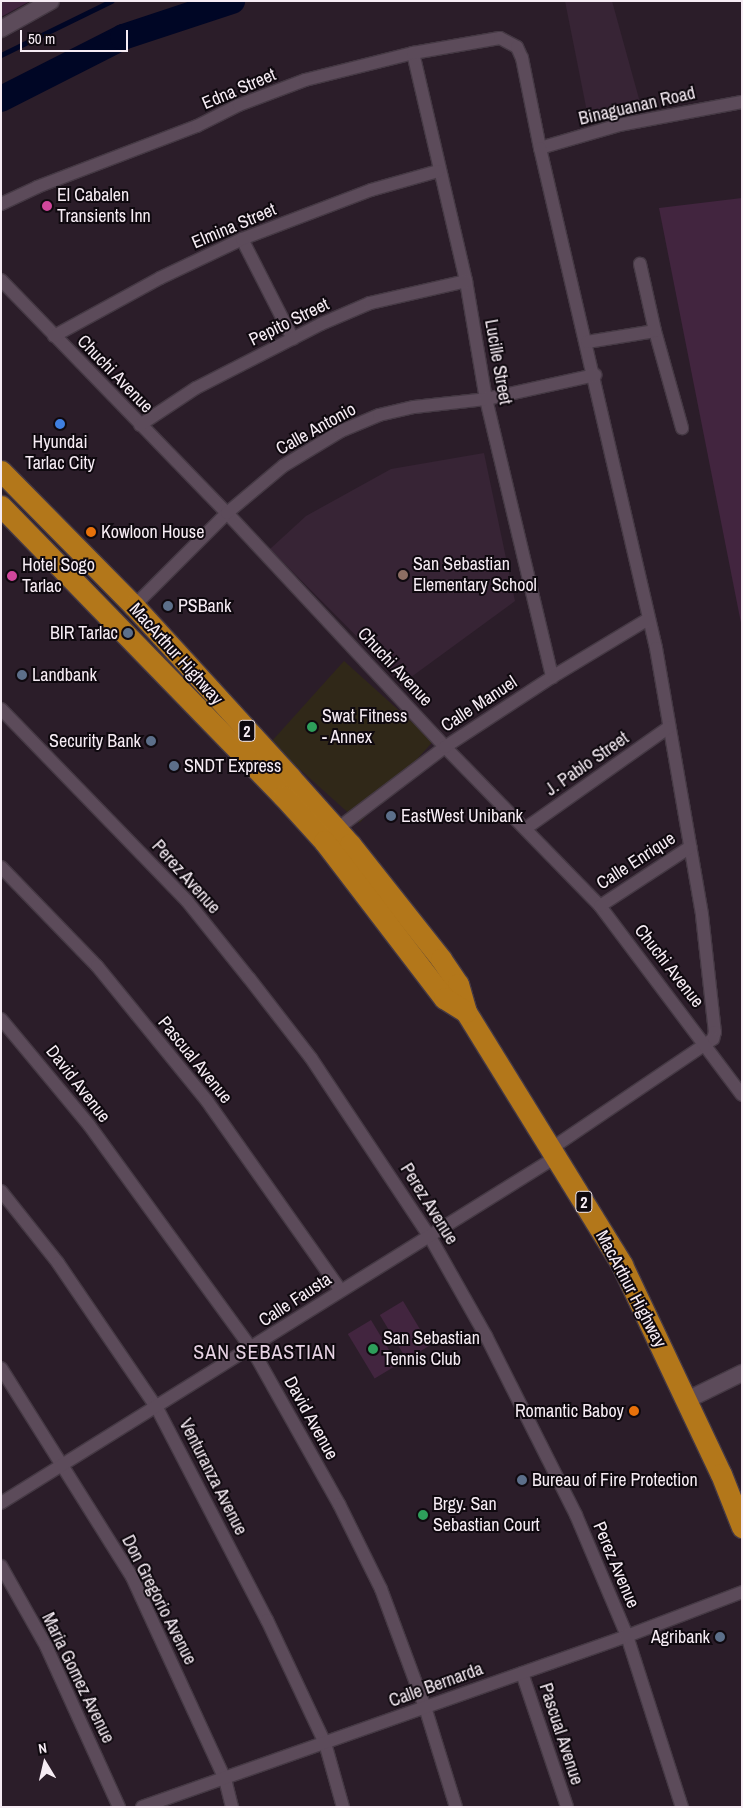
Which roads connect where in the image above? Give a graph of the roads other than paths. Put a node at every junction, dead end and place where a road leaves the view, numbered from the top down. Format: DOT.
graph roads {
  1 [pos="51,1"];
  2 [pos="1,29"];
  3 [pos="413,53"];
  4 [pos="742,102"];
  5 [pos="540,148"];
  6 [pos="438,171"];
  7 [pos="1,204"];
  8 [pos="242,239"];
  9 [pos="640,264"];
  10 [pos="1,280"];
  11 [pos="466,281"];
  12 [pos="655,331"];
  13 [pos="54,336"];
  14 [pos="293,339"];
  15 [pos="586,342"];
  16 [pos="595,375"];
  17 [pos="486,399"];
  18 [pos="140,425"];
  19 [pos="682,428"];
  20 [pos="1,471"];
  21 [pos="1,506"];
  22 [pos="227,512"];
  23 [pos="134,606"];
  24 [pos="648,619"];
  25 [pos="552,677"];
  26 [pos="1,708"];
  27 [pos="669,728"];
  28 [pos="445,747"];
  29 [pos="526,828"];
  30 [pos="337,829"];
  31 [pos="690,847"];
  32 [pos="1,867"];
  33 [pos="600,906"];
  34 [pos="466,1012"];
  35 [pos="1,1019"];
  36 [pos="707,1044"];
  37 [pos="742,1095"];
  38 [pos="554,1152"];
  39 [pos="1,1191"];
  40 [pos="430,1237"];
  41 [pos="341,1291"];
  42 [pos="252,1349"];
  43 [pos="1,1368"];
  44 [pos="742,1373"];
  45 [pos="687,1400"];
  46 [pos="157,1408"];
  47 [pos="64,1465"];
  48 [pos="1,1503"];
  49 [pos="742,1527"];
  50 [pos="1,1566"];
  51 [pos="742,1592"];
  52 [pos="627,1636"];
  53 [pos="522,1673"];
  54 [pos="425,1707"];
  55 [pos="325,1743"];
  56 [pos="225,1779"];
  57 [pos="119,1807"];
  58 [pos="142,1807"];
  59 [pos="232,1807"];
  60 [pos="343,1807"];
  61 [pos="456,1807"];
  62 [pos="567,1807"];
  63 [pos="682,1807"];
  1 -- 2 [label="street"];
  3 -- 5 [label="street, Edna Street"];
  3 -- 6 [label="street, Lucille Street"];
  3 -- 7 [label="street, Edna Street"];
  4 -- 5 [label="street, Binaguanan Road"];
  5 -- 15 [label="street"];
  6 -- 8 [label="street, Elmina Street"];
  6 -- 11 [label="street, Lucille Street"];
  8 -- 13 [label="street, Elmina Street"];
  8 -- 14 [label="street"];
  9 -- 12 [label="street"];
  10 -- 13 [label="street, Chuchi Avenue"];
  11 -- 14 [label="street, Pepito Street"];
  11 -- 17 [label="street, Lucille Street"];
  12 -- 15 [label="street"];
  12 -- 19 [label="street"];
  13 -- 18 [label="street, Chuchi Avenue"];
  14 -- 18 [label="street, Pepito Street"];
  15 -- 16 [label="street"];
  16 -- 17 [label="street, Calle Antonio"];
  16 -- 24 [label="street"];
  17 -- 22 [label="street, Calle Antonio"];
  17 -- 25 [label="street, Lucille Street"];
  18 -- 22 [label="street, Chuchi Avenue"];
  20 -- 23 [label="highway, MacArthur Highway / 2"];
  21 -- 34 [label="highway, MacArthur Highway / 2"];
  22 -- 23 [label="street, Calle Antonio"];
  22 -- 28 [label="street, Chuchi Avenue"];
  23 -- 30 [label="highway, MacArthur Highway / 2"];
  24 -- 25 [label="street, Calle Manuel"];
  24 -- 27 [label="street"];
  25 -- 28 [label="street, Calle Manuel"];
  26 -- 40 [label="street, Perez Avenue"];
  27 -- 29 [label="street, J. Pablo Street"];
  27 -- 31 [label="street"];
  28 -- 29 [label="street, Chuchi Avenue"];
  28 -- 30 [label="street, Calle Manuel"];
  29 -- 33 [label="street, Chuchi Avenue"];
  30 -- 34 [label="highway, MacArthur Highway / 2"];
  31 -- 33 [label="street, Calle Enrique"];
  31 -- 36 [label="street"];
  32 -- 41 [label="street, Pascual Avenue"];
  33 -- 36 [label="street, Chuchi Avenue"];
  34 -- 38 [label="highway, MacArthur Highway / 2"];
  35 -- 42 [label="street, David Avenue"];
  36 -- 37 [label="street, Chuchi Avenue"];
  36 -- 38 [label="street, Calle Fausta"];
  38 -- 40 [label="street, Calle Fausta"];
  38 -- 45 [label="highway, MacArthur Highway / 2"];
  39 -- 46 [label="street, Venturanza Avenue"];
  40 -- 41 [label="street, Calle Fausta"];
  40 -- 52 [label="street, Perez Avenue"];
  41 -- 42 [label="street, Calle Fausta"];
  42 -- 46 [label="street, Calle Fausta"];
  42 -- 54 [label="street, David Avenue"];
  43 -- 47 [label="street, Don Gregorio Avenue"];
  44 -- 45 [label="street"];
  45 -- 49 [label="highway, MacArthur Highway / 2"];
  46 -- 47 [label="street, Calle Fausta"];
  46 -- 55 [label="street, Venturanza Avenue"];
  47 -- 48 [label="street, Calle Fausta"];
  47 -- 56 [label="street, Don Gregorio Avenue"];
  50 -- 57 [label="street, Maria Gomez Avenue"];
  51 -- 52 [label="street, Calle Bernarda"];
  52 -- 53 [label="street, Calle Bernarda"];
  52 -- 63 [label="street, Perez Avenue"];
  53 -- 54 [label="street, Calle Bernarda"];
  53 -- 62 [label="street, Pascual Avenue"];
  54 -- 55 [label="street, Calle Bernarda"];
  54 -- 61 [label="street, David Avenue"];
  55 -- 56 [label="street, Calle Bernarda"];
  55 -- 60 [label="street, Venturanza Avenue"];
  56 -- 58 [label="street, Calle Bernarda"];
  56 -- 59 [label="street, Don Gregorio Avenue"];
}
